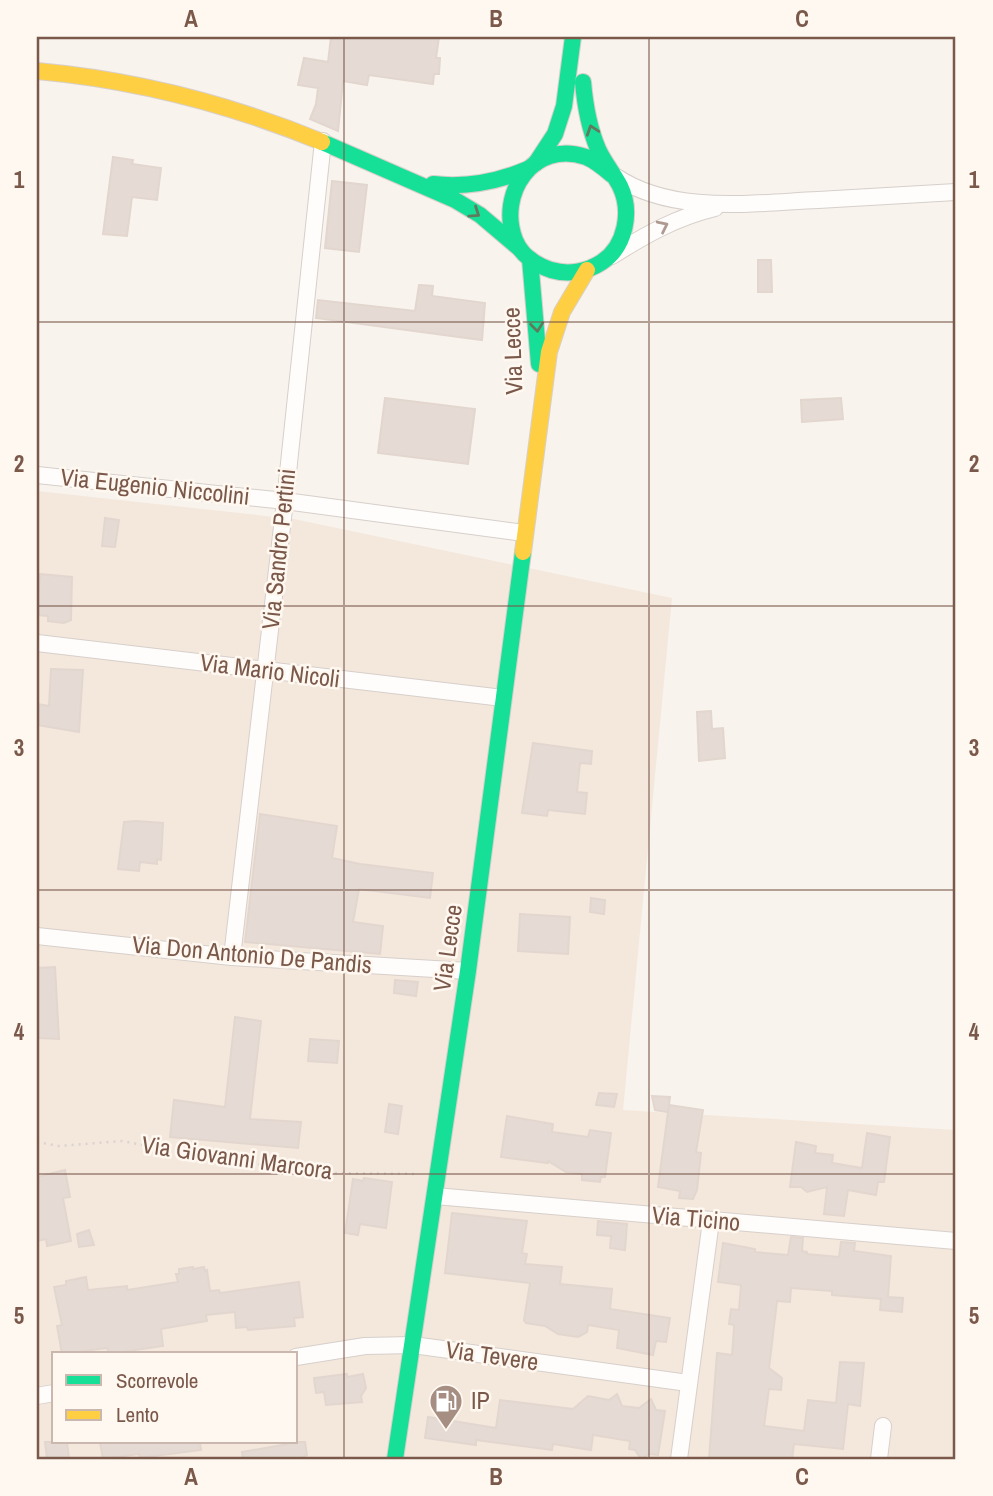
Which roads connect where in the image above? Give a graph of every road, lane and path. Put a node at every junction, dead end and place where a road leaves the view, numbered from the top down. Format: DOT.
graph roads {
  1 [pos="573,37"];
  2 [pos="589,37"];
  3 [pos="37,71"];
  4 [pos="583,82"];
  5 [pos="323,141"];
  6 [pos="537,163"];
  7 [pos="391,172"];
  8 [pos="612,175"];
  9 [pos="956,192"];
  10 [pos="734,204"];
  11 [pos="525,254"];
  12 [pos="604,260"];
  13 [pos="587,270"];
  14 [pos="536,440"];
  15 [pos="37,475"];
  16 [pos="285,501"];
  17 [pos="524,533"];
  18 [pos="37,643"];
  19 [pos="265,671"];
  20 [pos="503,698"];
  21 [pos="37,936"];
  22 [pos="232,957"];
  23 [pos="468,971"];
  24 [pos="37,1142"];
  25 [pos="439,1174"];
  26 [pos="435,1196"];
  27 [pos="711,1221"];
  28 [pos="956,1241"];
  29 [pos="413,1345"];
  30 [pos="298,1357"];
  31 [pos="688,1383"];
  32 [pos="883,1426"];
  33 [pos="395,1459"];
  34 [pos="679,1459"];
  35 [pos="879,1459"];
  1 -- 6 [label="street"];
  2 -- 4 [label="street"];
  3 -- 5 [label="street"];
  4 -- 6 [label="street"];
  8 -- 4 [label="street, one-way"];
  5 -- 7 [label="street"];
  5 -- 16 [label="street, Via Sandro Pertini"];
  6 -- 7 [label="street"];
  6 -- 8 [label="street"];
  6 -- 11 [label="street"];
  7 -- 11 [label="street, one-way"];
  8 -- 10 [label="street"];
  8 -- 12 [label="street"];
  9 -- 10 [label="street"];
  12 -- 10 [label="street, one-way"];
  11 -- 13 [label="street"];
  11 -- 14 [label="street, Via Lecce, one-way"];
  12 -- 13 [label="street"];
  13 -- 14 [label="street, Via Lecce"];
  14 -- 17 [label="street, Via Lecce"];
  15 -- 16 [label="street, Via Eugenio Niccolini"];
  16 -- 17 [label="street, Via Eugenio Niccolini"];
  16 -- 19 [label="street, Via Sandro Pertini"];
  17 -- 20 [label="street, Via Lecce"];
  18 -- 19 [label="street, Via Mario Nicoli"];
  19 -- 20 [label="street, Via Mario Nicoli"];
  19 -- 22 [label="street, Via Sandro Pertini"];
  20 -- 23 [label="street, Via Lecce"];
  21 -- 22 [label="street, Via Don Antonio De Pandis"];
  22 -- 23 [label="street, Via Don Antonio De Pandis"];
  23 -- 25 [label="street, Via Lecce"];
  24 -- 25 [label="path, Via Giovanni Marcora"];
  25 -- 26 [label="street, Via Lecce"];
  26 -- 27 [label="street, Via Ticino"];
  26 -- 29 [label="street, Via Lecce"];
  27 -- 28 [label="street, Via Ticino"];
  27 -- 31 [label="street"];
  29 -- 30 [label="street, Via Tevere"];
  29 -- 31 [label="street, Via Tevere"];
  29 -- 33 [label="street, Via Lecce"];
  31 -- 34 [label="street"];
  32 -- 35 [label="street"];
}
